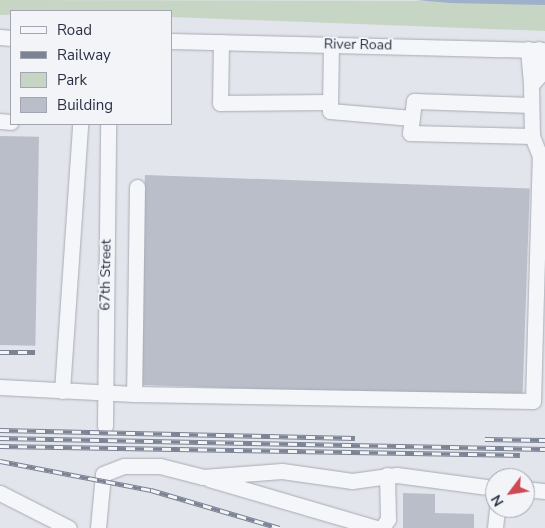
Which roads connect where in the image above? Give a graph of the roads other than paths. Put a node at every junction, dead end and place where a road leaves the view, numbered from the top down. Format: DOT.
graph roads {
  1 [pos="172,41"];
  2 [pos="221,42"];
  3 [pos="331,45"];
  4 [pos="537,50"];
  5 [pos="330,102"];
  6 [pos="531,105"];
  7 [pos="412,118"];
  8 [pos="80,125"];
  9 [pos="108,125"];
  10 [pos="532,136"];
  11 [pos="137,187"];
  12 [pos="0,387"];
  13 [pos="62,391"];
  14 [pos="105,393"];
  15 [pos="134,394"];
  16 [pos="105,426"];
  17 [pos="387,475"];
  18 [pos="203,477"];
  19 [pos="485,487"];
  20 [pos="0,493"];
  21 [pos="69,528"];
  22 [pos="98,528"];
  23 [pos="377,528"];
  24 [pos="382,528"];
  1 -- 2 [label="street, River Road"];
  2 -- 3 [label="street, River Road"];
  2 -- 5 [label="street"];
  3 -- 4 [label="street, River Road"];
  3 -- 5 [label="street"];
  4 -- 6 [label="street"];
  5 -- 7 [label="street"];
  6 -- 7 [label="street"];
  6 -- 10 [label="street"];
  7 -- 10 [label="street"];
  8 -- 13 [label="street"];
  9 -- 14 [label="street, 67th Street"];
  10 -- 15 [label="street"];
  11 -- 15 [label="street"];
  12 -- 13 [label="street"];
  13 -- 14 [label="street"];
  14 -- 15 [label="street"];
  14 -- 16 [label="street, 67th Street"];
  17 -- 18 [label="street"];
  17 -- 19 [label="street"];
  17 -- 24 [label="street"];
  18 -- 22 [label="street"];
  18 -- 23 [label="street"];
  20 -- 21 [label="street"];
}
